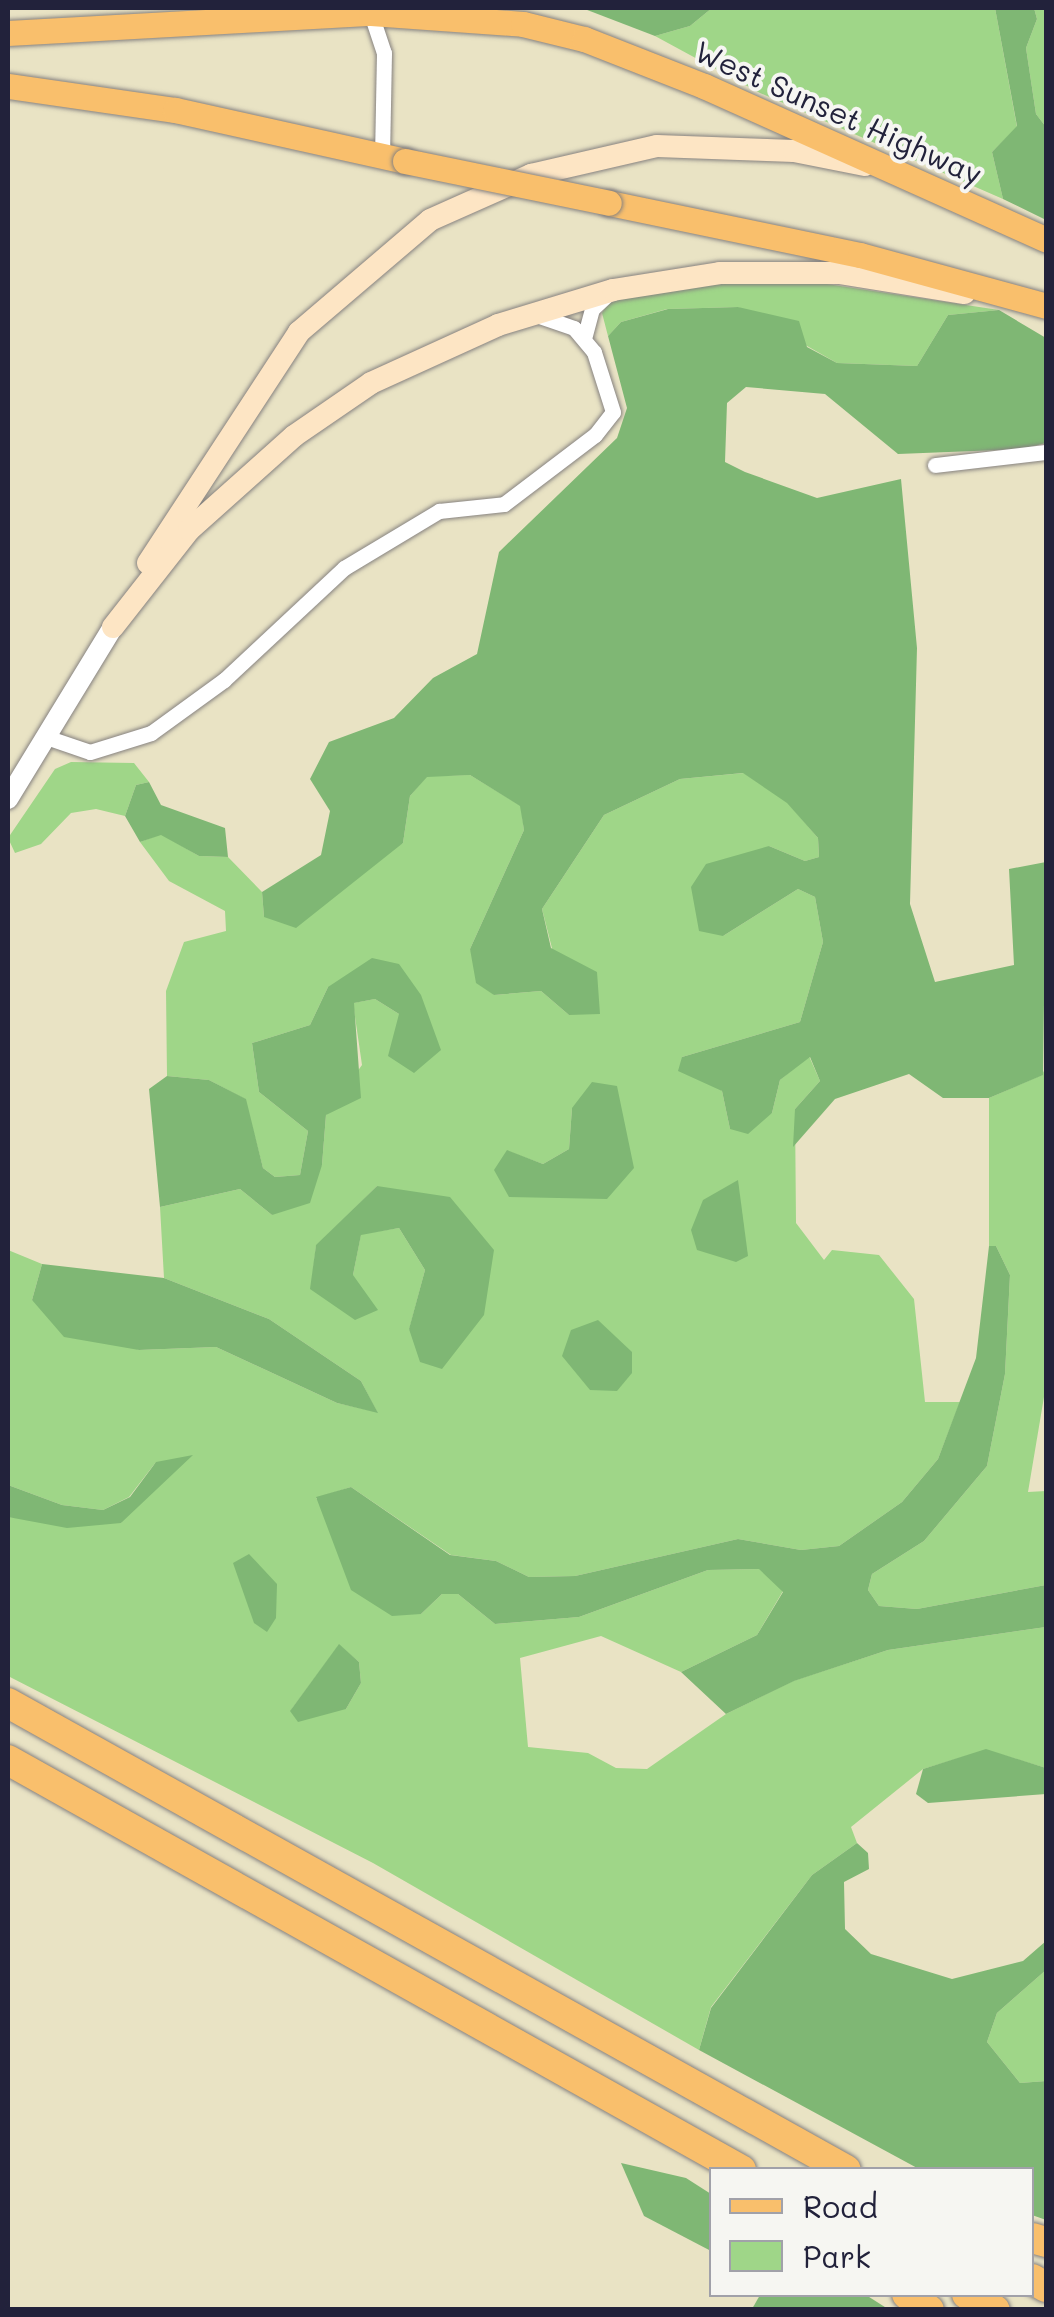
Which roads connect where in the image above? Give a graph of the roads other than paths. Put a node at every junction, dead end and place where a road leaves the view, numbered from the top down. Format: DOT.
graph roads {
  1 [pos="370,10"];
  2 [pos="530,16"];
  3 [pos="8,33"];
  4 [pos="8,86"];
  5 [pos="394,158"];
  6 [pos="889,170"];
  7 [pos="1046,240"];
  8 [pos="613,290"];
  9 [pos="1046,306"];
  10 [pos="533,314"];
  11 [pos="585,335"];
  12 [pos="1046,452"];
  13 [pos="935,465"];
  14 [pos="112,627"];
  15 [pos="46,737"];
  16 [pos="8,799"];
  17 [pos="8,1703"];
  18 [pos="8,1760"];
  19 [pos="694,2143"];
  20 [pos="721,2167"];
  21 [pos="736,2167"];
  22 [pos="841,2167"];
  23 [pos="972,2297"];
  24 [pos="995,2310"];
  1 -- 2 [label="main road, West Sunset Highway"];
  1 -- 3 [label="main road, West Sunset Highway"];
  1 -- 5 [label="street"];
  2 -- 6 [label="main road, West Sunset Highway"];
  4 -- 5 [label="main road"];
  5 -- 9 [label="main road, bridge"];
  6 -- 7 [label="main road, West Sunset Highway"];
  6 -- 14 [label="main road"];
  8 -- 9 [label="main road"];
  8 -- 10 [label="main road"];
  8 -- 11 [label="street"];
  10 -- 11 [label="street"];
  10 -- 14 [label="main road"];
  11 -- 15 [label="street"];
  12 -- 13 [label="street"];
  14 -- 15 [label="street"];
  15 -- 16 [label="street"];
  17 -- 22 [label="highway"];
  18 -- 19 [label="highway"];
  19 -- 20 [label="highway"];
  19 -- 21 [label="highway"];
  23 -- 24 [label="highway"];
}
